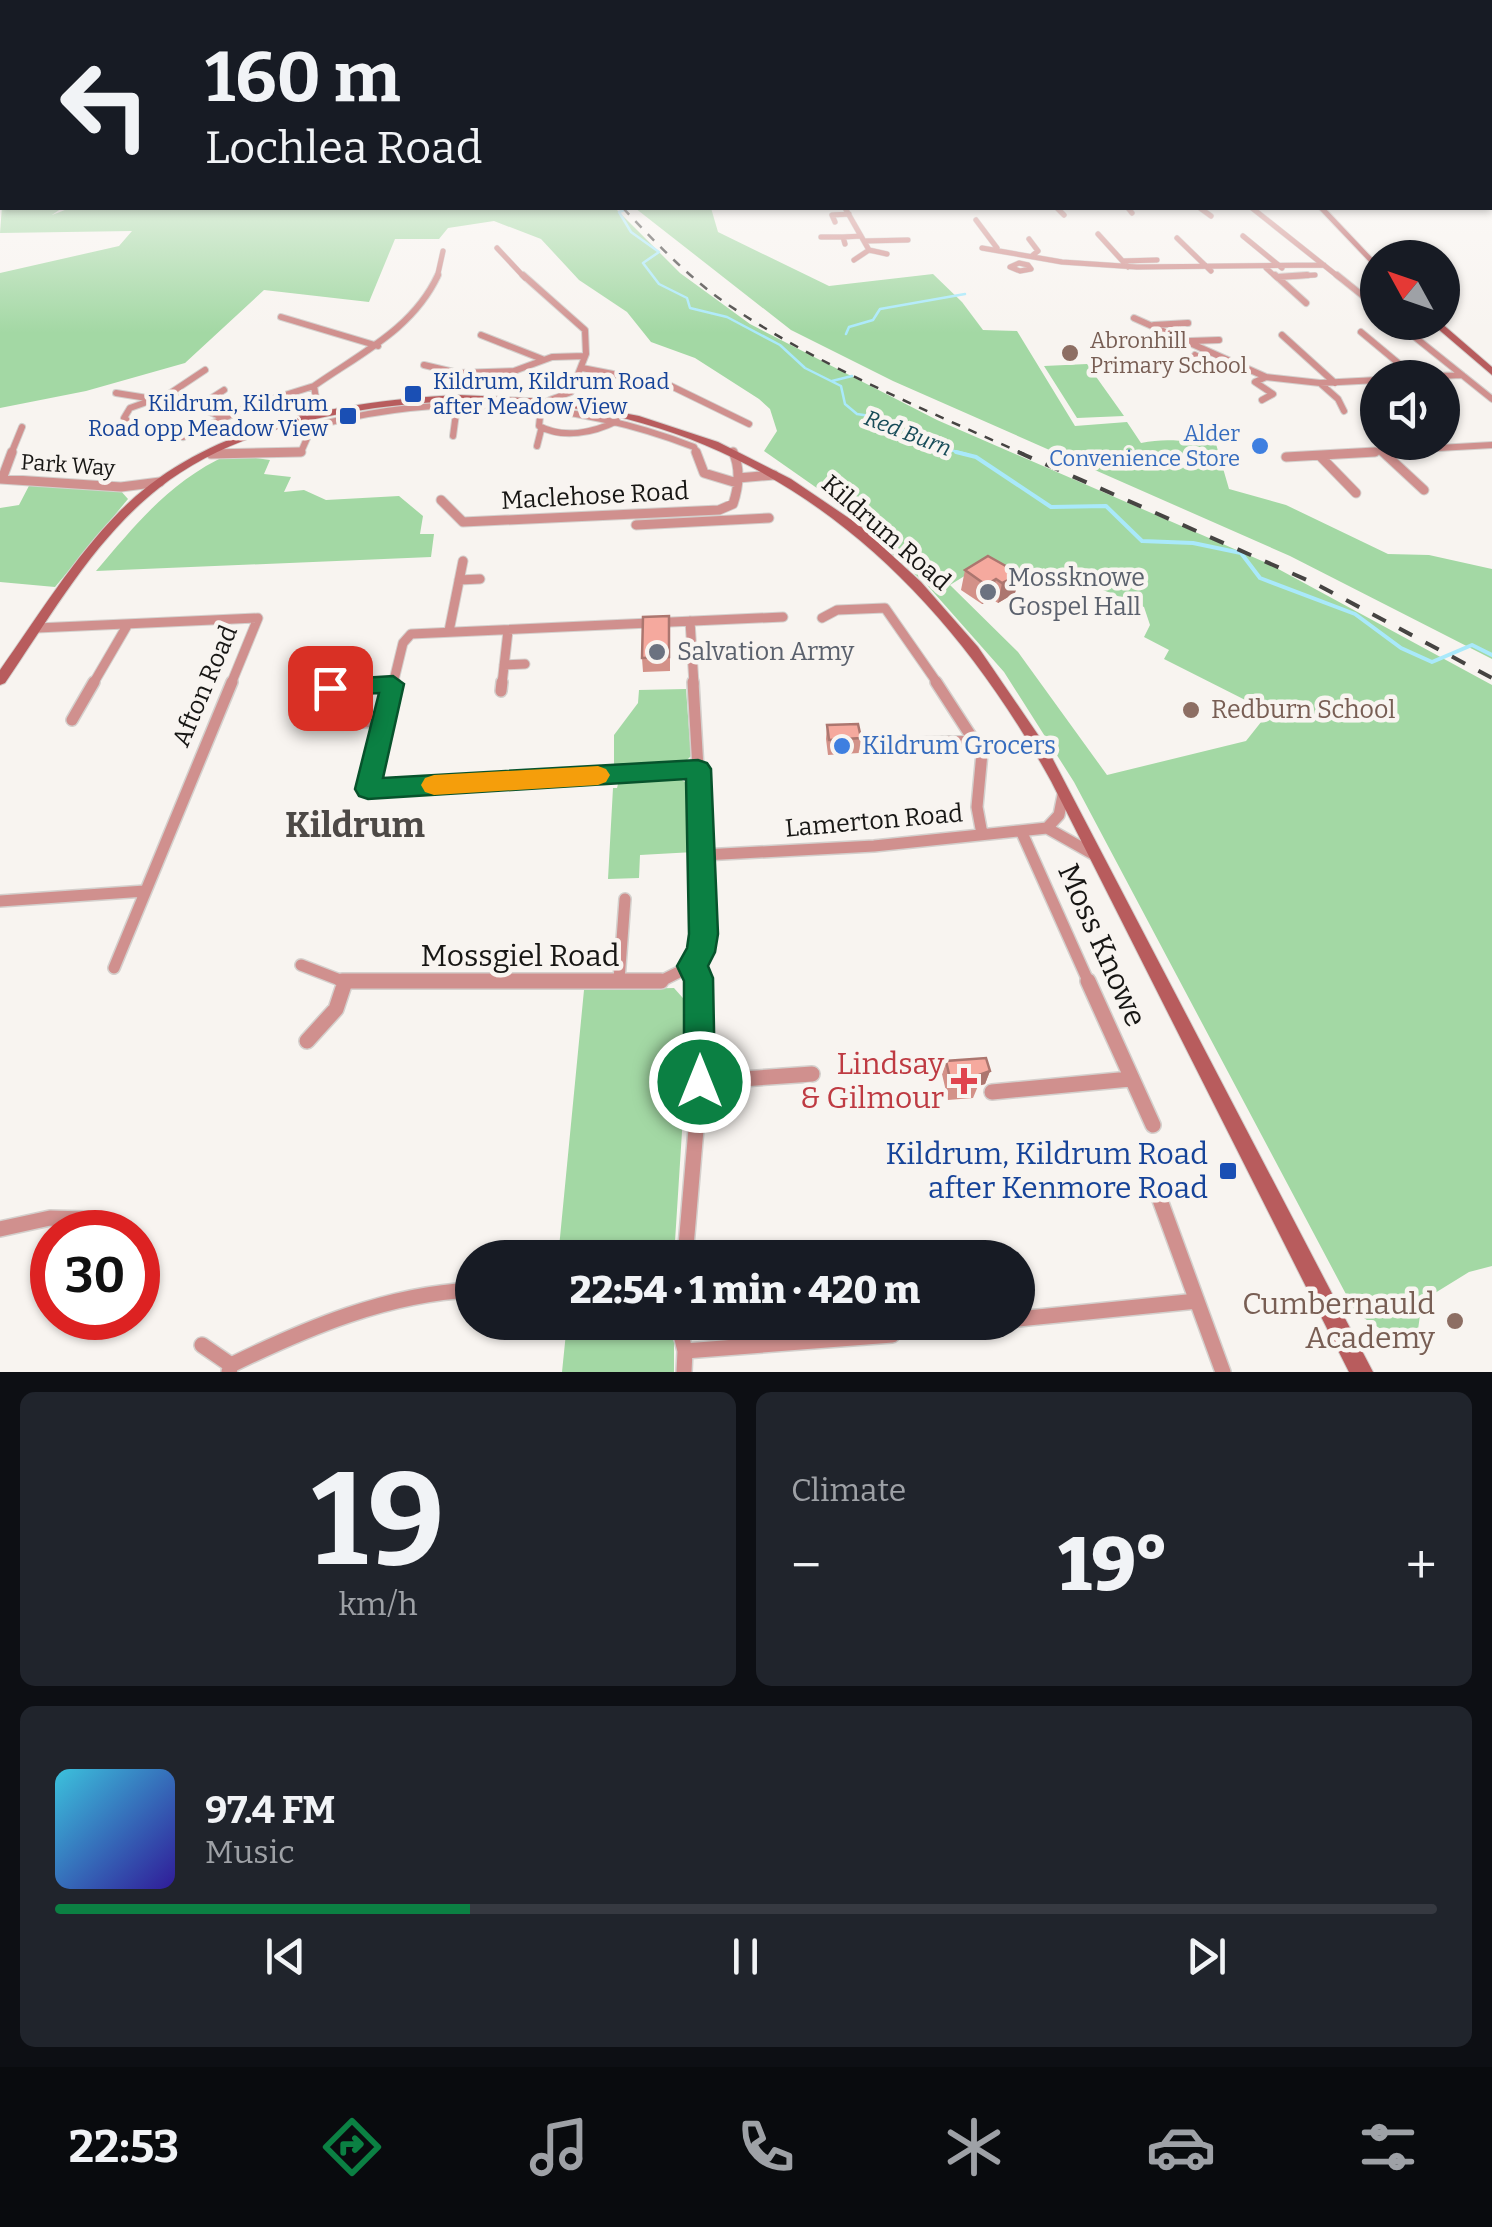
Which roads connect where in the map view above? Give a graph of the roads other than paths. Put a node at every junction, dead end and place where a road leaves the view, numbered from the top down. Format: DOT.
graph roads {
  1 [pos="847,210"];
  2 [pos="1060,210"];
  3 [pos="1203,210"];
  4 [pos="1255,210"];
  5 [pos="1324,210"];
  6 [pos="1064,215"];
  7 [pos="1211,216"];
  8 [pos="976,220"];
  9 [pos="835,222"];
  10 [pos="1098,234"];
  11 [pos="1243,236"];
  12 [pos="821,237"];
  13 [pos="1177,238"];
  14 [pos="863,239"];
  15 [pos="1029,239"];
  16 [pos="908,240"];
  17 [pos="498,248"];
  18 [pos="982,248"];
  19 [pos="998,248"];
  20 [pos="1360,249"];
  21 [pos="869,250"];
  22 [pos="444,251"];
  23 [pos="887,254"];
  24 [pos="1030,254"];
  25 [pos="854,260"];
  26 [pos="1122,260"];
  27 [pos="1157,260"];
  28 [pos="1022,263"];
  29 [pos="1324,265"];
  30 [pos="1128,267"];
  31 [pos="1266,268"];
  32 [pos="1282,268"];
  33 [pos="1211,271"];
  34 [pos="1315,275"];
  35 [pos="1277,277"];
  36 [pos="1360,294"];
  37 [pos="1306,303"];
  38 [pos="281,317"];
  39 [pos="1134,318"];
  40 [pos="1188,324"];
  41 [pos="1150,325"];
  42 [pos="481,335"];
  43 [pos="1282,335"];
  44 [pos="1218,340"];
  45 [pos="1370,340"];
  46 [pos="1418,340"];
  47 [pos="1455,340"];
  48 [pos="1185,341"];
  49 [pos="378,346"];
  50 [pos="1194,355"];
  51 [pos="585,356"];
  52 [pos="542,360"];
  53 [pos="1393,360"];
  54 [pos="1233,364"];
  55 [pos="424,365"];
  56 [pos="582,368"];
  57 [pos="1218,368"];
  58 [pos="205,370"];
  59 [pos="1206,372"];
  60 [pos="1492,372"];
  61 [pos="1462,375"];
  62 [pos="1266,378"];
  63 [pos="1360,381"];
  64 [pos="1320,383"];
  65 [pos="1335,383"];
  66 [pos="314,386"];
  67 [pos="224,390"];
  68 [pos="116,394"];
  69 [pos="168,394"];
  70 [pos="148,398"];
  71 [pos="576,398"];
  72 [pos="1492,399"];
  73 [pos="1262,400"];
  74 [pos="546,404"];
  75 [pos="199,406"];
  76 [pos="316,406"];
  77 [pos="458,406"];
  78 [pos="1344,411"];
  79 [pos="342,412"];
  80 [pos="224,418"];
  81 [pos="618,421"];
  82 [pos="294,423"];
  83 [pos="749,424"];
  84 [pos="22,427"];
  85 [pos="136,427"];
  86 [pos="541,430"];
  87 [pos="258,435"];
  88 [pos="454,436"];
  89 [pos="184,437"];
  90 [pos="1492,445"];
  91 [pos="537,446"];
  92 [pos="1460,447"];
  93 [pos="247,451"];
  94 [pos="732,451"];
  95 [pos="211,454"];
  96 [pos="1360,454"];
  97 [pos="1320,456"];
  98 [pos="1286,457"];
  99 [pos="1392,460"];
  100 [pos="780,476"];
  101 [pos="1,479"];
  102 [pos="166,480"];
  103 [pos="737,481"];
  104 [pos="132,487"];
  105 [pos="1424,490"];
  106 [pos="1356,493"];
  107 [pos="441,500"];
  108 [pos="134,504"];
  109 [pos="688,517"];
  110 [pos="769,518"];
  111 [pos="636,524"];
  112 [pos="462,560"];
  113 [pos="480,579"];
  114 [pos="459,580"];
  115 [pos="783,617"];
  116 [pos="822,618"];
  117 [pos="690,621"];
  118 [pos="128,624"];
  119 [pos="38,628"];
  120 [pos="448,631"];
  121 [pos="504,631"];
  122 [pos="19,653"];
  123 [pos="0,662"];
  124 [pos="525,664"];
  125 [pos="504,665"];
  126 [pos="334,674"];
  127 [pos="0,680"];
  128 [pos="393,684"];
  129 [pos="330,688"];
  130 [pos="501,691"];
  131 [pos="72,720"];
  132 [pos="383,721"];
  133 [pos="977,742"];
  134 [pos="919,743"];
  135 [pos="698,769"];
  136 [pos="1064,792"];
  137 [pos="1047,828"];
  138 [pos="1022,833"];
  139 [pos="982,834"];
  140 [pos="1094,854"];
  141 [pos="703,855"];
  142 [pos="144,891"];
  143 [pos="624,898"];
  144 [pos="0,901"];
  145 [pos="302,965"];
  146 [pos="691,966"];
  147 [pos="114,968"];
  148 [pos="618,980"];
  149 [pos="345,982"];
  150 [pos="308,1042"];
  151 [pos="812,1074"];
  152 [pos="1130,1079"];
  153 [pos="700,1082"];
  154 [pos="992,1092"];
  155 [pos="1153,1125"];
  156 [pos="1156,1190"];
  157 [pos="30,1223"];
  158 [pos="0,1230"];
  159 [pos="687,1240"];
  160 [pos="455,1290"];
  161 [pos="1197,1301"];
  162 [pos="1035,1317"];
  163 [pos="682,1340"];
  164 [pos="827,1340"];
  165 [pos="202,1345"];
  166 [pos="685,1351"];
  167 [pos="230,1368"];
  168 [pos="684,1372"];
  169 [pos="1222,1372"];
  170 [pos="1361,1372"];
  1 -- 9 [label="street"];
  1 -- 14 [label="street"];
  2 -- 6 [label="street"];
  3 -- 7 [label="street"];
  4 -- 29 [label="street"];
  5 -- 20 [label="street"];
  8 -- 19 [label="street"];
  10 -- 26 [label="street"];
  11 -- 32 [label="street"];
  12 -- 14 [label="street"];
  13 -- 33 [label="street"];
  14 -- 16 [label="street"];
  14 -- 21 [label="street"];
  15 -- 24 [label="street"];
  17 -- 51 [label="street"];
  18 -- 19 [label="street"];
  19 -- 24 [label="street"];
  21 -- 23 [label="street"];
  21 -- 25 [label="street"];
  22 -- 49 [label="street"];
  24 -- 28 [label="street"];
  24 -- 30 [label="street"];
  26 -- 27 [label="street"];
  26 -- 30 [label="street"];
  29 -- 32 [label="street"];
  29 -- 36 [label="street"];
  30 -- 33 [label="street"];
  31 -- 32 [label="street"];
  31 -- 33 [label="street"];
  31 -- 35 [label="street"];
  34 -- 35 [label="street"];
  35 -- 37 [label="street"];
  38 -- 49 [label="street"];
  39 -- 41 [label="street"];
  40 -- 41 [label="street"];
  41 -- 48 [label="street"];
  42 -- 52 [label="street"];
  43 -- 65 [label="street"];
  44 -- 48 [label="street"];
  45 -- 53 [label="street"];
  46 -- 61 [label="street"];
  47 -- 60 [label="street"];
  48 -- 54 [label="street"];
  49 -- 66 [label="street"];
  50 -- 57 [label="street"];
  51 -- 52 [label="street"];
  51 -- 56 [label="street"];
  52 -- 55 [label="street"];
  54 -- 57 [label="street"];
  54 -- 62 [label="street"];
  56 -- 71 [label="street"];
  56 -- 83 [label="street"];
  57 -- 59 [label="street"];
  58 -- 69 [label="street"];
  61 -- 72 [label="street"];
  62 -- 64 [label="street"];
  62 -- 73 [label="street"];
  63 -- 65 [label="street"];
  64 -- 65 [label="street"];
  64 -- 78 [label="street"];
  66 -- 76 [label="street"];
  66 -- 80 [label="street"];
  67 -- 75 [label="street"];
  68 -- 70 [label="street"];
  69 -- 70 [label="street"];
  69 -- 75 [label="street"];
  70 -- 85 [label="street"];
  71 -- 74 [label="street, Kildrum Road"];
  71 -- 94 [label="street, Kildrum Road"];
  74 -- 77 [label="street"];
  74 -- 79 [label="street, Kildrum Road"];
  74 -- 81 [label="street"];
  74 -- 86 [label="street"];
  75 -- 80 [label="street"];
  76 -- 79 [label="street"];
  76 -- 82 [label="street"];
  77 -- 88 [label="street"];
  77 -- 93 [label="street"];
  79 -- 82 [label="street, Kildrum Road"];
  80 -- 89 [label="street"];
  81 -- 86 [label="street"];
  81 -- 103 [label="street"];
  82 -- 87 [label="street, Kildrum Road"];
  84 -- 101 [label="street, Park Way"];
  86 -- 91 [label="street"];
  87 -- 93 [label="street"];
  87 -- 95 [label="street, Kildrum Road"];
  90 -- 92 [label="street"];
  93 -- 95 [label="street"];
  94 -- 100 [label="street, Kildrum Road"];
  94 -- 103 [label="street"];
  95 -- 102 [label="street, Kildrum Road"];
  96 -- 97 [label="street"];
  97 -- 98 [label="street"];
  97 -- 106 [label="street"];
  99 -- 105 [label="street"];
  100 -- 103 [label="street"];
  100 -- 136 [label="street, Kildrum Road"];
  101 -- 104 [label="street, Park Way"];
  102 -- 104 [label="street, Park Way"];
  102 -- 108 [label="street, Kildrum Road"];
  103 -- 109 [label="street, Maclehose Road"];
  104 -- 108 [label="street, Park Way"];
  107 -- 109 [label="street, Maclehose Road"];
  108 -- 119 [label="street, Kildrum Road"];
  109 -- 110 [label="street"];
  109 -- 111 [label="street"];
  112 -- 114 [label="street"];
  113 -- 114 [label="street"];
  114 -- 120 [label="street"];
  115 -- 117 [label="street"];
  116 -- 133 [label="street"];
  117 -- 121 [label="street"];
  117 -- 135 [label="street"];
  118 -- 119 [label="street, Afton Road"];
  118 -- 131 [label="street"];
  118 -- 142 [label="street, Afton Road"];
  119 -- 122 [label="street, Kildrum Road"];
  120 -- 121 [label="street"];
  120 -- 128 [label="street"];
  121 -- 125 [label="street"];
  122 -- 123 [label="street"];
  122 -- 127 [label="street, Kildrum Road"];
  124 -- 125 [label="street"];
  125 -- 130 [label="street"];
  126 -- 129 [label="street"];
  128 -- 129 [label="street"];
  128 -- 132 [label="street"];
  129 -- 132 [label="street"];
  132 -- 135 [label="street"];
  133 -- 134 [label="street"];
  133 -- 139 [label="street"];
  135 -- 141 [label="street"];
  136 -- 137 [label="street"];
  136 -- 140 [label="street, Kildrum Road"];
  137 -- 138 [label="street, Lamerton Road"];
  137 -- 140 [label="street"];
  138 -- 139 [label="street, Lamerton Road"];
  138 -- 152 [label="street, Moss Knowe"];
  139 -- 141 [label="street, Lamerton Road"];
  140 -- 170 [label="street, Kildrum Road"];
  141 -- 146 [label="street"];
  142 -- 144 [label="street"];
  142 -- 147 [label="street, Afton Road"];
  143 -- 148 [label="street"];
  145 -- 149 [label="street, Mossgiel Road"];
  146 -- 148 [label="street, Mossgiel Road"];
  146 -- 153 [label="street"];
  148 -- 149 [label="street, Mossgiel Road"];
  149 -- 150 [label="street"];
  151 -- 153 [label="street"];
  152 -- 154 [label="street"];
  152 -- 155 [label="street, Moss Knowe"];
  153 -- 159 [label="street"];
  156 -- 161 [label="street"];
  157 -- 158 [label="street"];
  160 -- 167 [label="street"];
  161 -- 162 [label="street"];
  161 -- 169 [label="street"];
  163 -- 166 [label="street"];
  164 -- 166 [label="street"];
  165 -- 167 [label="street"];
  166 -- 168 [label="street"];
}
